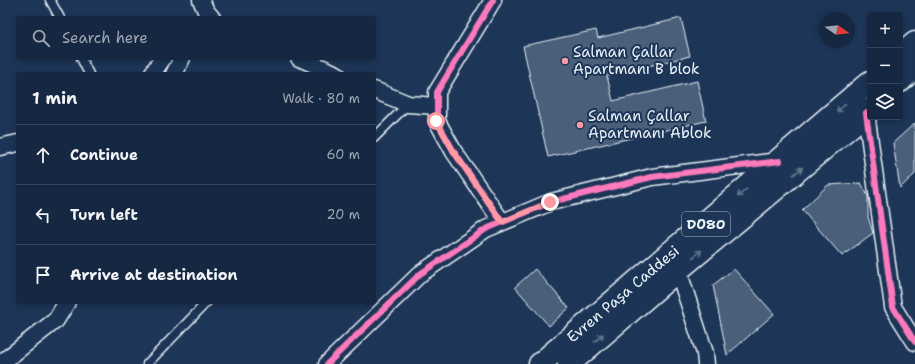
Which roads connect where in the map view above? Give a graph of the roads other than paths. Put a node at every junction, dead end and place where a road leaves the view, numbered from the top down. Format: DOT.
graph roads {
  1 [pos="50,0"];
  2 [pos="493,0"];
  3 [pos="59,16"];
  4 [pos="915,43"];
  5 [pos="903,53"];
  6 [pos="81,60"];
  7 [pos="162,60"];
  8 [pos="181,60"];
  9 [pos="304,60"];
  10 [pos="915,67"];
  11 [pos="88,72"];
  12 [pos="153,72"];
  13 [pos="175,72"];
  14 [pos="332,72"];
  15 [pos="903,78"];
  16 [pos="868,84"];
  17 [pos="376,91"];
  18 [pos="408,104"];
  19 [pos="437,106"];
  20 [pos="867,113"];
  21 [pos="869,120"];
  22 [pos="376,136"];
  23 [pos="780,161"];
  24 [pos="502,222"];
  25 [pos="678,270"];
  26 [pos="66,304"];
  27 [pos="205,304"];
  28 [pos="915,342"];
  29 [pos="0,364"];
  30 [pos="147,364"];
  31 [pos="327,364"];
  32 [pos="540,364"];
  33 [pos="570,364"];
  34 [pos="706,364"];
  1 -- 3 [label="lane"];
  2 -- 19 [label="street"];
  4 -- 5 [label="highway"];
  6 -- 11 [label="lane"];
  7 -- 12 [label="street"];
  8 -- 13 [label="street"];
  9 -- 14 [label="street"];
  10 -- 15 [label="highway"];
  16 -- 23 [label="highway, Evren Paşa Caddesi / D080, one-way"];
  17 -- 18 [label="street"];
  18 -- 19 [label="street"];
  18 -- 22 [label="lane"];
  19 -- 24 [label="street"];
  25 -- 20 [label="highway, Evren Paşa Caddesi / D080, one-way"];
  21 -- 28 [label="street"];
  23 -- 24 [label="street"];
  23 -- 32 [label="highway, Evren Paşa Caddesi / D080, one-way"];
  24 -- 31 [label="street"];
  33 -- 25 [label="highway, Evren Paşa Caddesi / D080, one-way"];
  25 -- 34 [label="street"];
  26 -- 29 [label="street"];
  27 -- 30 [label="lane"];
}
